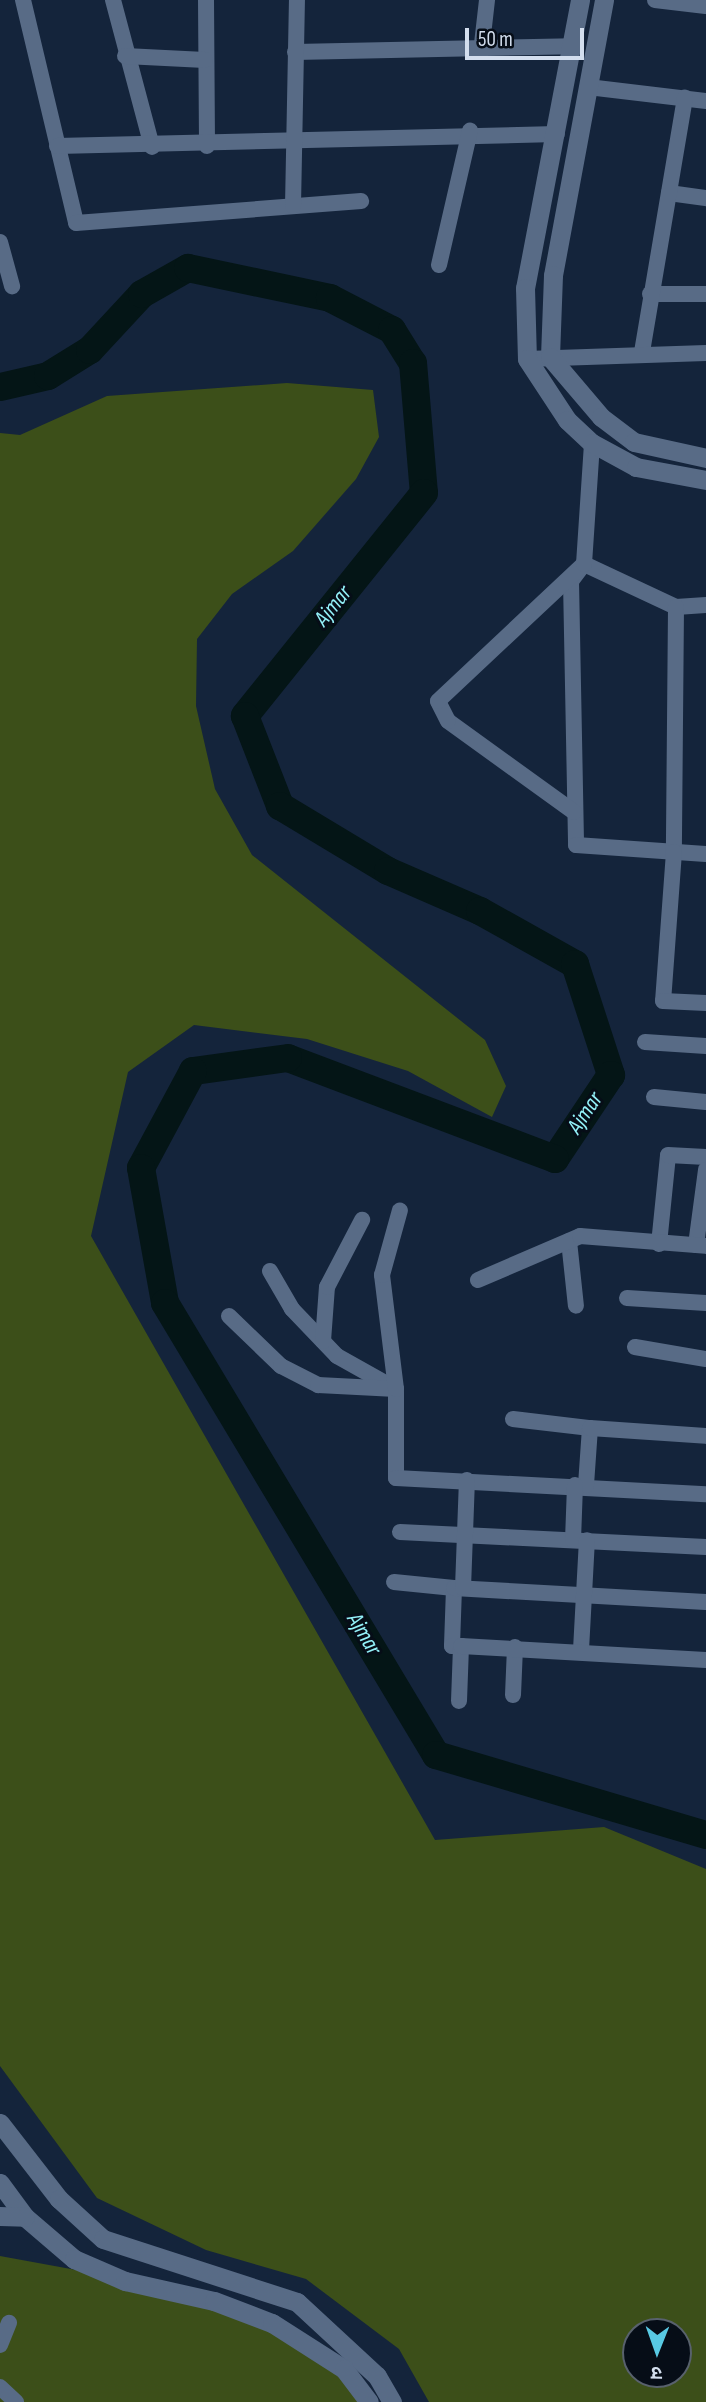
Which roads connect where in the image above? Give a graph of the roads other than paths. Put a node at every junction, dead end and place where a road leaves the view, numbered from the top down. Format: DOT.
graph roads {
  1 [pos="23,0"];
  2 [pos="113,0"];
  3 [pos="206,0"];
  4 [pos="297,0"];
  5 [pos="487,0"];
  6 [pos="580,0"];
  7 [pos="604,0"];
  8 [pos="655,0"];
  9 [pos="706,6"];
  10 [pos="482,44"];
  11 [pos="572,46"];
  12 [pos="295,52"];
  13 [pos="125,56"];
  14 [pos="205,60"];
  15 [pos="589,87"];
  16 [pos="685,98"];
  17 [pos="706,101"];
  18 [pos="470,131"];
  19 [pos="556,134"];
  20 [pos="289,144"];
  21 [pos="57,146"];
  22 [pos="207,146"];
  23 [pos="152,147"];
  24 [pos="669,193"];
  25 [pos="706,198"];
  26 [pos="361,201"];
  27 [pos="293,206"];
  28 [pos="0,242"];
  29 [pos="439,265"];
  30 [pos="12,286"];
  31 [pos="650,294"];
  32 [pos="706,294"];
  33 [pos="642,352"];
  34 [pos="706,352"];
  35 [pos="550,357"];
  36 [pos="527,359"];
  37 [pos="592,443"];
  38 [pos="706,458"];
  39 [pos="706,480"];
  40 [pos="584,564"];
  41 [pos="706,605"];
  42 [pos="676,607"];
  43 [pos="574,812"];
  44 [pos="674,852"];
  45 [pos="706,854"];
  46 [pos="706,1003"];
  47 [pos="645,1042"];
  48 [pos="706,1046"];
  49 [pos="654,1097"];
  50 [pos="706,1102"];
  51 [pos="706,1157"];
  52 [pos="706,1170"];
  53 [pos="400,1210"];
  54 [pos="362,1220"];
  55 [pos="569,1241"];
  56 [pos="659,1244"];
  57 [pos="701,1246"];
  58 [pos="270,1270"];
  59 [pos="478,1280"];
  60 [pos="627,1298"];
  61 [pos="706,1303"];
  62 [pos="576,1306"];
  63 [pos="229,1315"];
  64 [pos="323,1341"];
  65 [pos="635,1346"];
  66 [pos="706,1359"];
  67 [pos="396,1389"];
  68 [pos="513,1419"];
  69 [pos="590,1428"];
  70 [pos="706,1436"];
  71 [pos="467,1480"];
  72 [pos="580,1485"];
  73 [pos="706,1494"];
  74 [pos="400,1532"];
  75 [pos="465,1535"];
  76 [pos="580,1540"];
  77 [pos="706,1547"];
  78 [pos="394,1582"];
  79 [pos="459,1588"];
  80 [pos="583,1593"];
  81 [pos="706,1602"];
  82 [pos="461,1646"];
  83 [pos="515,1647"];
  84 [pos="581,1650"];
  85 [pos="706,1660"];
  86 [pos="513,1695"];
  87 [pos="458,1701"];
  88 [pos="0,2123"];
  89 [pos="0,2183"];
  90 [pos="0,2216"];
  91 [pos="25,2217"];
  92 [pos="9,2323"];
  93 [pos="0,2345"];
  94 [pos="0,2387"];
  95 [pos="16,2402"];
  96 [pos="369,2402"];
  97 [pos="392,2402"];
  1 -- 21 [label="street"];
  2 -- 13 [label="street"];
  3 -- 14 [label="street"];
  4 -- 12 [label="street"];
  5 -- 10 [label="street"];
  6 -- 11 [label="street"];
  7 -- 15 [label="street"];
  8 -- 9 [label="street"];
  10 -- 11 [label="street"];
  10 -- 12 [label="street"];
  11 -- 19 [label="street"];
  12 -- 20 [label="street"];
  13 -- 14 [label="street"];
  13 -- 23 [label="street"];
  14 -- 22 [label="street"];
  15 -- 16 [label="street"];
  15 -- 35 [label="street"];
  16 -- 17 [label="street"];
  16 -- 24 [label="street"];
  18 -- 19 [label="street"];
  18 -- 20 [label="street"];
  18 -- 29 [label="street"];
  19 -- 36 [label="street"];
  20 -- 22 [label="street"];
  20 -- 27 [label="street"];
  21 -- 23 [label="street"];
  21 -- 27 [label="street"];
  22 -- 23 [label="street"];
  24 -- 25 [label="street"];
  24 -- 31 [label="street"];
  26 -- 27 [label="street"];
  28 -- 30 [label="street"];
  31 -- 32 [label="street"];
  31 -- 33 [label="street"];
  33 -- 34 [label="street"];
  33 -- 35 [label="street"];
  35 -- 36 [label="street"];
  35 -- 38 [label="street"];
  36 -- 37 [label="street"];
  37 -- 39 [label="street"];
  37 -- 40 [label="street"];
  40 -- 42 [label="street"];
  40 -- 43 [label="street"];
  40 -- 43 [label="street"];
  41 -- 42 [label="street"];
  42 -- 44 [label="street"];
  43 -- 44 [label="street"];
  44 -- 45 [label="street"];
  44 -- 46 [label="street"];
  47 -- 48 [label="street"];
  49 -- 50 [label="street"];
  51 -- 56 [label="street"];
  52 -- 57 [label="street"];
  53 -- 67 [label="street"];
  54 -- 64 [label="street"];
  55 -- 56 [label="street"];
  55 -- 59 [label="street"];
  55 -- 62 [label="street"];
  56 -- 57 [label="street"];
  58 -- 64 [label="street"];
  60 -- 61 [label="street"];
  63 -- 67 [label="street"];
  64 -- 67 [label="street"];
  65 -- 66 [label="street"];
  67 -- 71 [label="street"];
  68 -- 69 [label="street"];
  69 -- 70 [label="street"];
  69 -- 72 [label="street"];
  71 -- 72 [label="street"];
  71 -- 75 [label="street"];
  72 -- 73 [label="street"];
  72 -- 76 [label="street"];
  74 -- 75 [label="street"];
  75 -- 76 [label="street"];
  75 -- 79 [label="street"];
  76 -- 77 [label="street"];
  76 -- 80 [label="street"];
  78 -- 79 [label="street"];
  79 -- 80 [label="street"];
  79 -- 82 [label="street"];
  80 -- 81 [label="street"];
  80 -- 84 [label="street"];
  82 -- 83 [label="street"];
  82 -- 87 [label="street"];
  83 -- 84 [label="street"];
  83 -- 86 [label="street"];
  84 -- 85 [label="street"];
  88 -- 97 [label="street"];
  89 -- 91 [label="street"];
  90 -- 91 [label="street"];
  91 -- 96 [label="street"];
  92 -- 93 [label="street"];
  94 -- 95 [label="street"];
}
